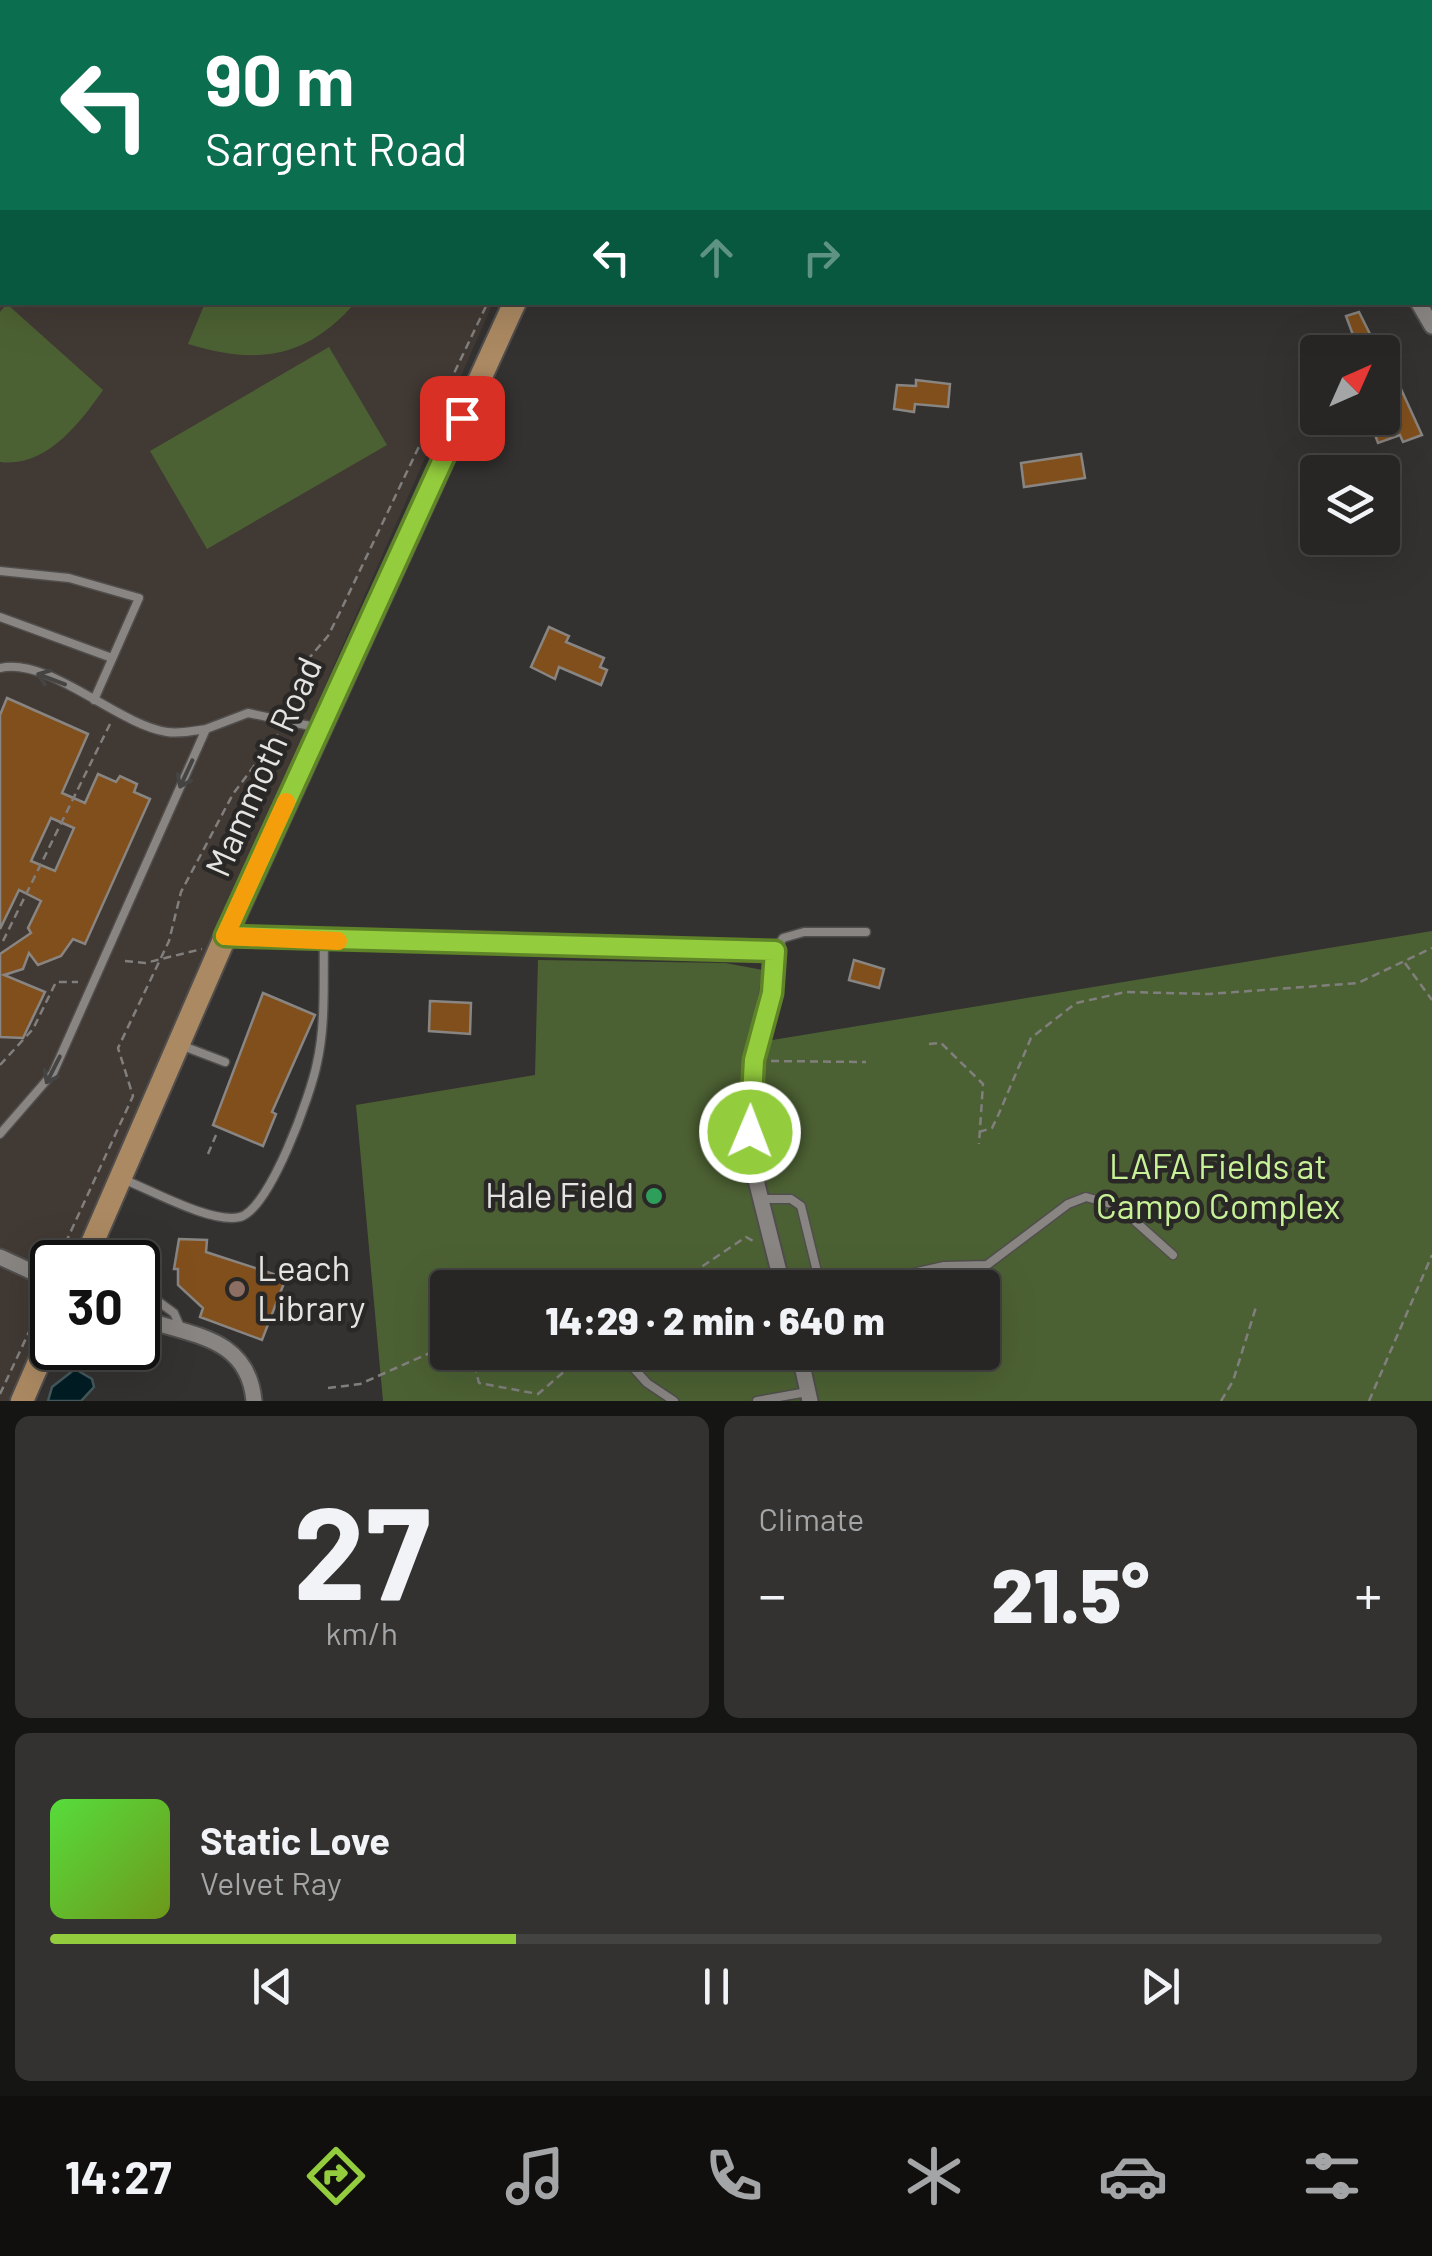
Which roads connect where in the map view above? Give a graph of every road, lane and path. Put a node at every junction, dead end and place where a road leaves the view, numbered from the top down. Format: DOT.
graph roads {
  1 [pos="487,305"];
  2 [pos="513,305"];
  3 [pos="0,571"];
  4 [pos="0,617"];
  5 [pos="112,658"];
  6 [pos="0,668"];
  7 [pos="94,700"];
  8 [pos="288,708"];
  9 [pos="116,712"];
  10 [pos="282,728"];
  11 [pos="320,728"];
  12 [pos="206,729"];
  13 [pos="866,932"];
  14 [pos="225,936"];
  15 [pos="2,941"];
  16 [pos="324,941"];
  17 [pos="1432,948"];
  18 [pos="204,950"];
  19 [pos="775,951"];
  20 [pos="160,960"];
  21 [pos="126,961"];
  22 [pos="1404,962"];
  23 [pos="78,982"];
  24 [pos="1432,1000"];
  25 [pos="178,1044"];
  26 [pos="928,1044"];
  27 [pos="754,1060"];
  28 [pos="225,1062"];
  29 [pos="866,1062"];
  30 [pos="0,1065"];
  31 [pos="979,1132"];
  32 [pos="0,1134"];
  33 [pos="216,1134"];
  34 [pos="978,1144"];
  35 [pos="208,1154"];
  36 [pos="122,1178"];
  37 [pos="759,1199"];
  38 [pos="67,1240"];
  39 [pos="94,1240"];
  40 [pos="773,1248"];
  41 [pos="1173,1255"];
  42 [pos="1432,1255"];
  43 [pos="0,1257"];
  44 [pos="697,1270"];
  45 [pos="778,1270"];
  46 [pos="816,1270"];
  47 [pos="926,1270"];
  48 [pos="30,1271"];
  49 [pos="160,1304"];
  50 [pos="1256,1308"];
  51 [pos="160,1325"];
  52 [pos="30,1330"];
  53 [pos="183,1333"];
  54 [pos="430,1353"];
  55 [pos="35,1370"];
  56 [pos="475,1370"];
  57 [pos="566,1370"];
  58 [pos="636,1370"];
  59 [pos="803,1370"];
  60 [pos="328,1388"];
  61 [pos="0,1394"];
  62 [pos="538,1394"];
  63 [pos="809,1396"];
  64 [pos="22,1401"];
  65 [pos="254,1401"];
  66 [pos="535,1401"];
  67 [pos="674,1401"];
  68 [pos="757,1401"];
  69 [pos="1221,1401"];
  70 [pos="1369,1401"];
  1 -- 8 [label="path"];
  2 -- 11 [label="main road, Mammoth Road"];
  3 -- 5 [label="lane"];
  4 -- 5 [label="lane"];
  5 -- 7 [label="lane"];
  7 -- 6 [label="lane, one-way"];
  7 -- 9 [label="lane"];
  9 -- 12 [label="lane"];
  9 -- 15 [label="path"];
  10 -- 20 [label="path"];
  11 -- 12 [label="lane"];
  11 -- 14 [label="main road, Mammoth Road"];
  12 -- 32 [label="lane, one-way"];
  13 -- 19 [label="lane"];
  14 -- 16 [label="street"];
  14 -- 25 [label="main road, Mammoth Road"];
  16 -- 19 [label="street"];
  16 -- 36 [label="lane"];
  17 -- 22 [label="path"];
  18 -- 20 [label="path"];
  19 -- 27 [label="street"];
  20 -- 21 [label="path"];
  20 -- 38 [label="path"];
  22 -- 24 [label="path"];
  22 -- 31 [label="path"];
  23 -- 30 [label="path"];
  25 -- 28 [label="lane"];
  25 -- 36 [label="main road, Mammoth Road"];
  26 -- 31 [label="path"];
  27 -- 29 [label="path"];
  27 -- 37 [label="street"];
  31 -- 34 [label="path"];
  33 -- 35 [label="path"];
  36 -- 39 [label="main road, Mammoth Road"];
  37 -- 40 [label="street"];
  37 -- 46 [label="lane"];
  40 -- 44 [label="path"];
  40 -- 45 [label="street"];
  41 -- 47 [label="lane"];
  42 -- 70 [label="path"];
  43 -- 48 [label="street"];
  49 -- 53 [label="lane"];
  50 -- 69 [label="path"];
  51 -- 53 [label="street"];
  52 -- 61 [label="path"];
  53 -- 65 [label="street"];
  54 -- 60 [label="path"];
  55 -- 64 [label="main road"];
  56 -- 62 [label="path"];
  57 -- 62 [label="path"];
  58 -- 67 [label="lane"];
  59 -- 63 [label="street"];
  62 -- 66 [label="path"];
  63 -- 68 [label="lane"];
}
